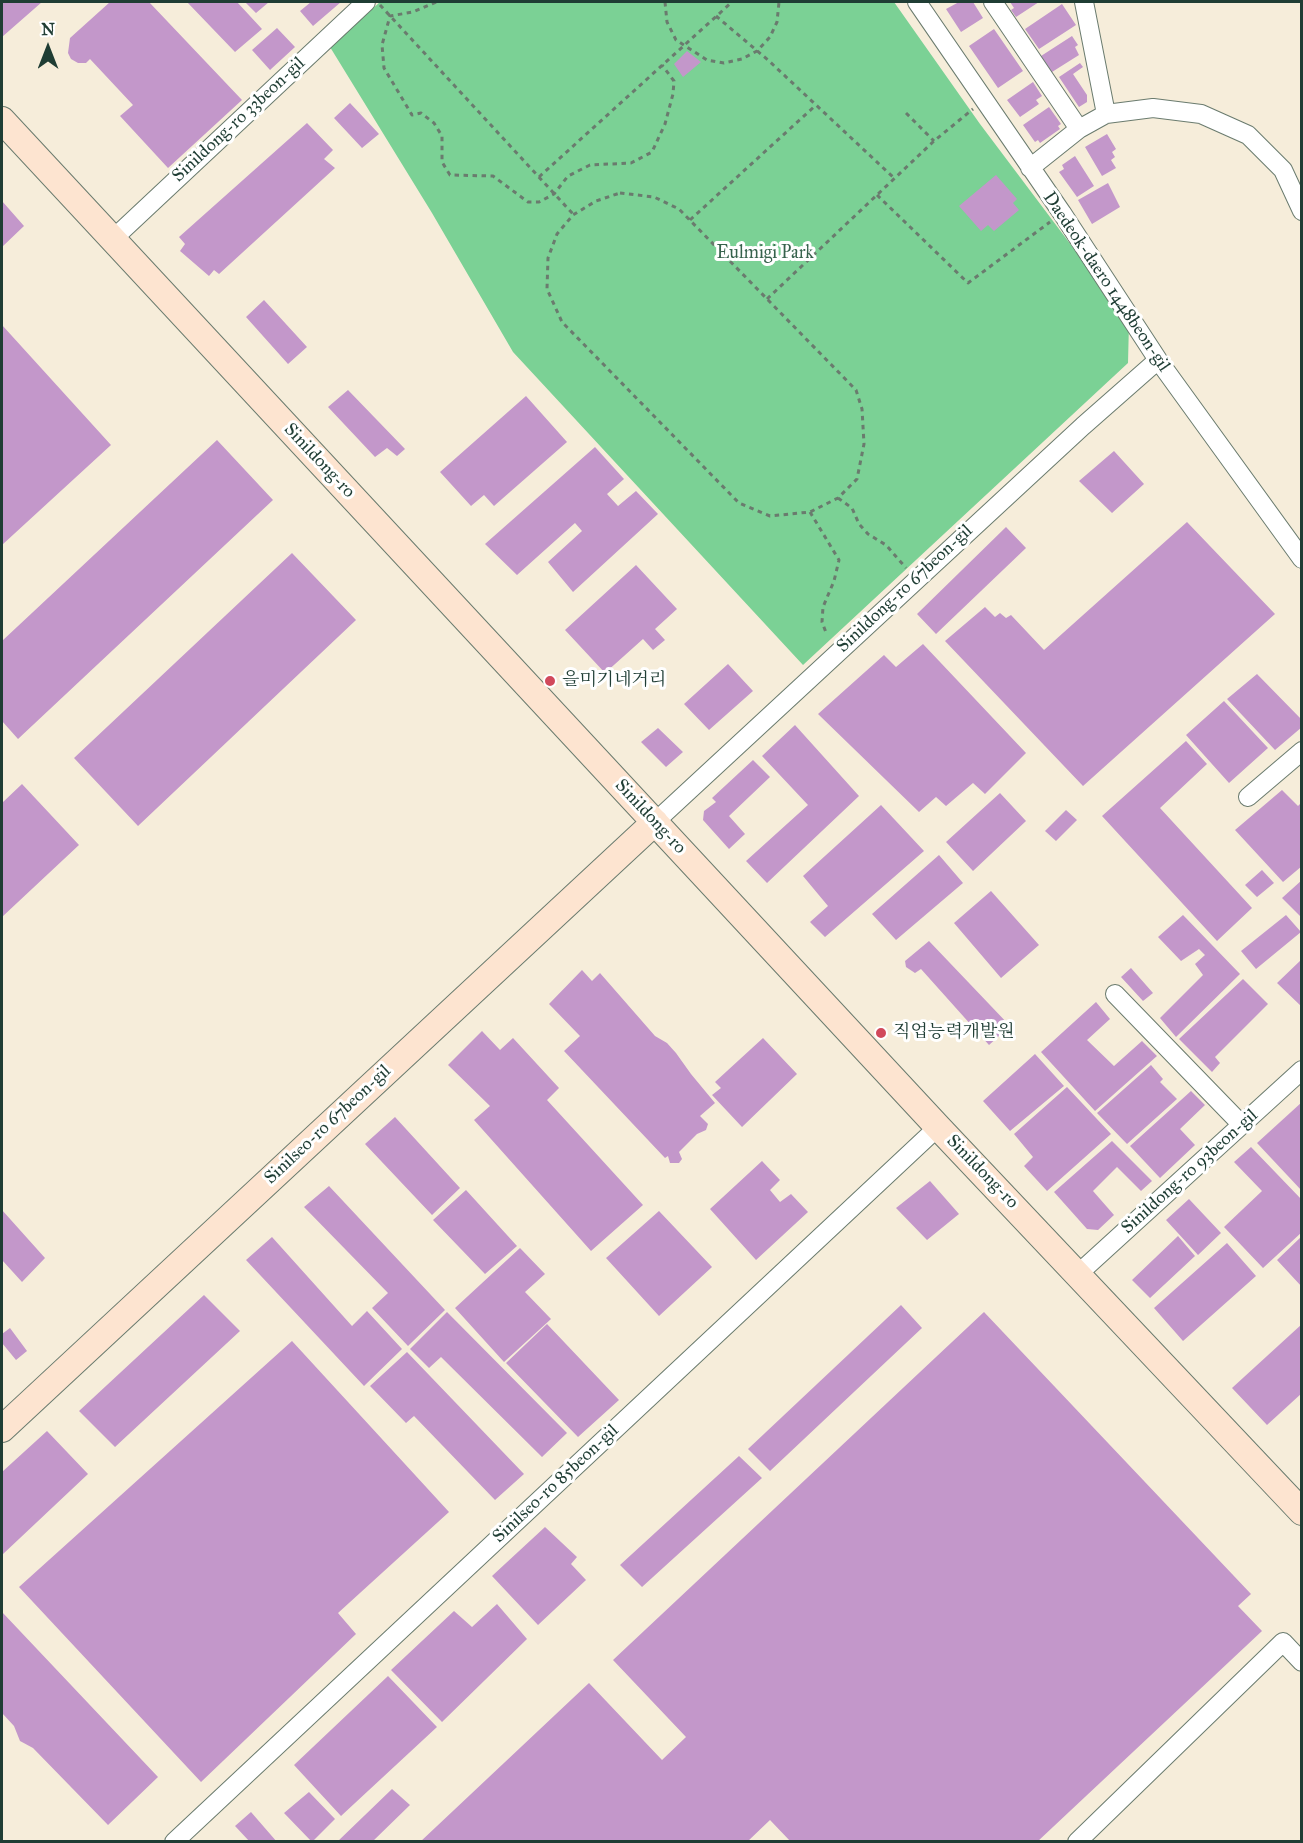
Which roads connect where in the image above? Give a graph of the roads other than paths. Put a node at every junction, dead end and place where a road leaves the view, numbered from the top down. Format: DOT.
graph roads {
  1 [pos="366,2"];
  2 [pos="917,2"];
  3 [pos="993,2"];
  4 [pos="1084,2"];
  5 [pos="1106,114"];
  6 [pos="2,120"];
  7 [pos="1079,129"];
  8 [pos="1030,168"];
  9 [pos="1302,211"];
  10 [pos="113,239"];
  11 [pos="1158,360"];
  12 [pos="1302,559"];
  13 [pos="1302,751"];
  14 [pos="1248,797"];
  15 [pos="655,822"];
  16 [pos="1115,994"];
  17 [pos="1302,1070"];
  18 [pos="1242,1125"];
  19 [pos="938,1127"];
  20 [pos="1078,1274"];
  21 [pos="2,1428"];
  22 [pos="1302,1512"];
  23 [pos="1302,1662"];
  24 [pos="174,1842"];
  25 [pos="1077,1842"];
  1 -- 10 [label="street, Sinildong-ro 33beon-gil"];
  2 -- 8 [label="street, Daedeok-daero 1448beon-gil"];
  3 -- 7 [label="street"];
  4 -- 5 [label="street"];
  5 -- 7 [label="street"];
  5 -- 9 [label="street"];
  6 -- 10 [label="main road, Sinildong-ro"];
  7 -- 8 [label="street"];
  8 -- 11 [label="street, Daedeok-daero 1448beon-gil"];
  10 -- 15 [label="main road, Sinildong-ro"];
  11 -- 12 [label="street, Daedeok-daero 1448beon-gil"];
  11 -- 15 [label="street, Sinildong-ro 67beon-gil"];
  13 -- 14 [label="street"];
  15 -- 19 [label="main road, Sinildong-ro"];
  15 -- 21 [label="main road, Sinilseo-ro 67beon-gil"];
  16 -- 18 [label="street"];
  17 -- 18 [label="street, Sinildong-ro 93beon-gil"];
  18 -- 20 [label="street, Sinildong-ro 93beon-gil"];
  19 -- 20 [label="main road, Sinildong-ro"];
  19 -- 24 [label="street, Sinilseo-ro 85beon-gil"];
  20 -- 22 [label="main road, Sinildong-ro"];
  23 -- 25 [label="street"];
}
